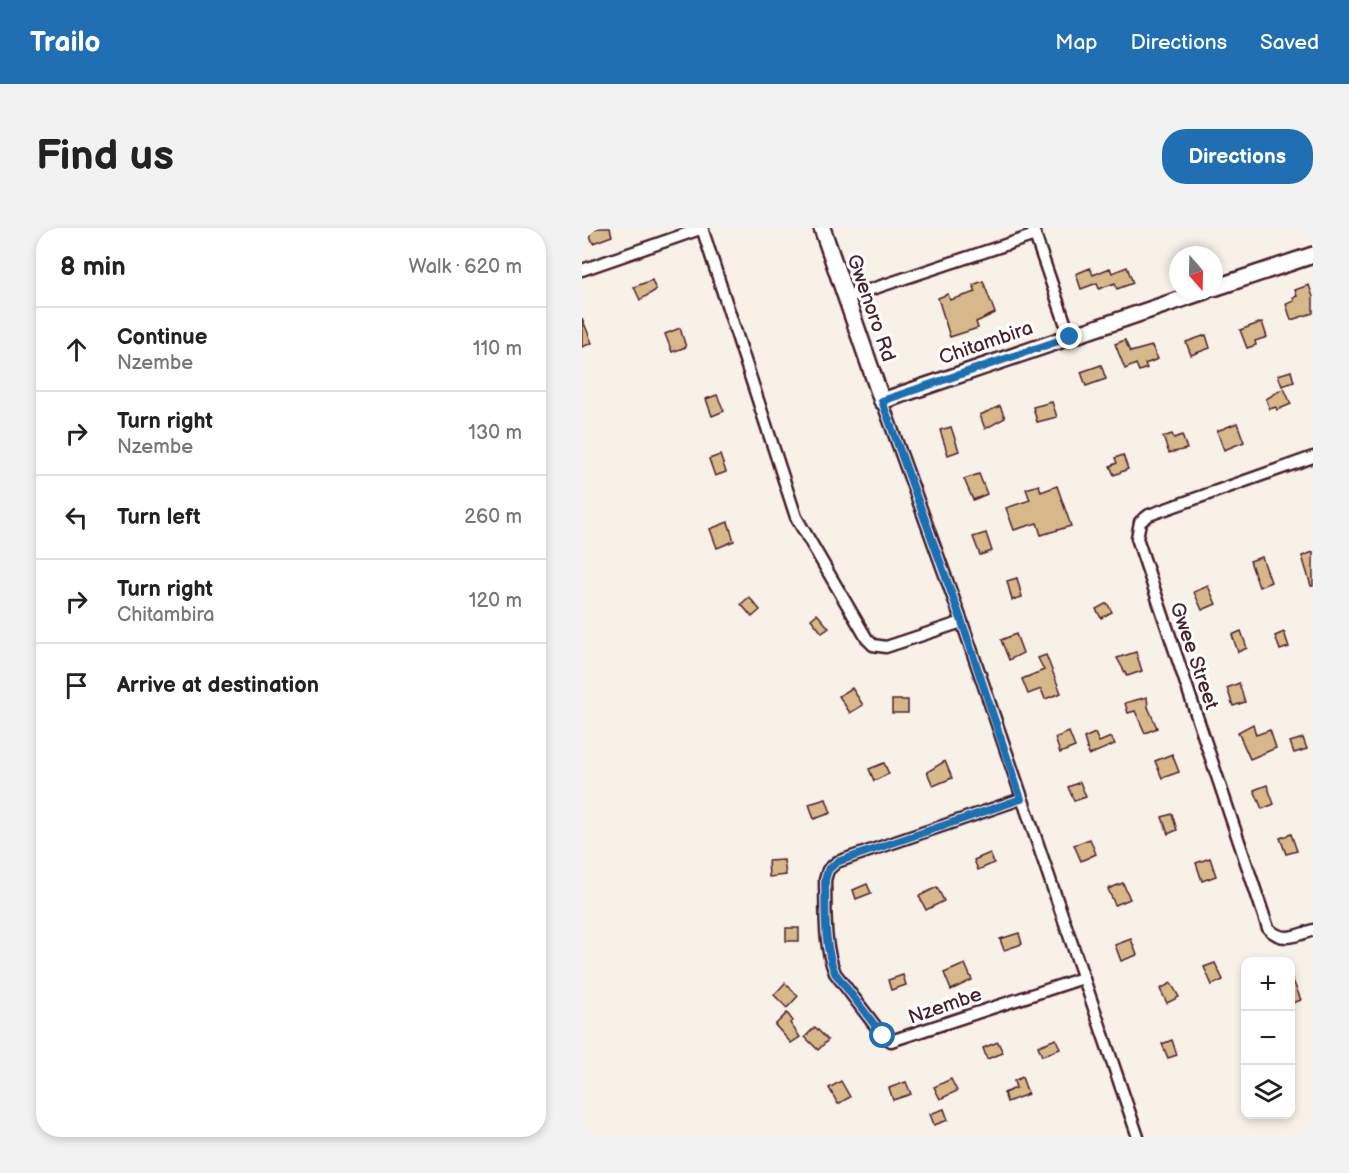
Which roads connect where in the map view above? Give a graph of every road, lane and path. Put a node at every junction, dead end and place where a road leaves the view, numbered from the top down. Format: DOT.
graph roads {
  1 [pos="702,228"];
  2 [pos="822,228"];
  3 [pos="1034,231"];
  4 [pos="1313,255"];
  5 [pos="582,270"];
  6 [pos="1223,285"];
  7 [pos="845,298"];
  8 [pos="1179,300"];
  9 [pos="1070,337"];
  10 [pos="882,401"];
  11 [pos="1313,457"];
  12 [pos="962,622"];
  13 [pos="1021,799"];
  14 [pos="1313,930"];
  15 [pos="1083,978"];
  16 [pos="1138,1137"];
  1 -- 5 [label="street"];
  1 -- 12 [label="street"];
  2 -- 7 [label="street, Gwenoro Rd"];
  3 -- 7 [label="street"];
  3 -- 9 [label="street"];
  4 -- 6 [label="street"];
  7 -- 10 [label="street, Gwenoro Rd"];
  8 -- 9 [label="street, Chitambira"];
  9 -- 10 [label="street, Chitambira"];
  10 -- 12 [label="street"];
  11 -- 14 [label="street, Gwee Street"];
  12 -- 13 [label="street"];
  13 -- 15 [label="street"];
  13 -- 15 [label="street, Nzembe"];
  15 -- 16 [label="street"];
}
